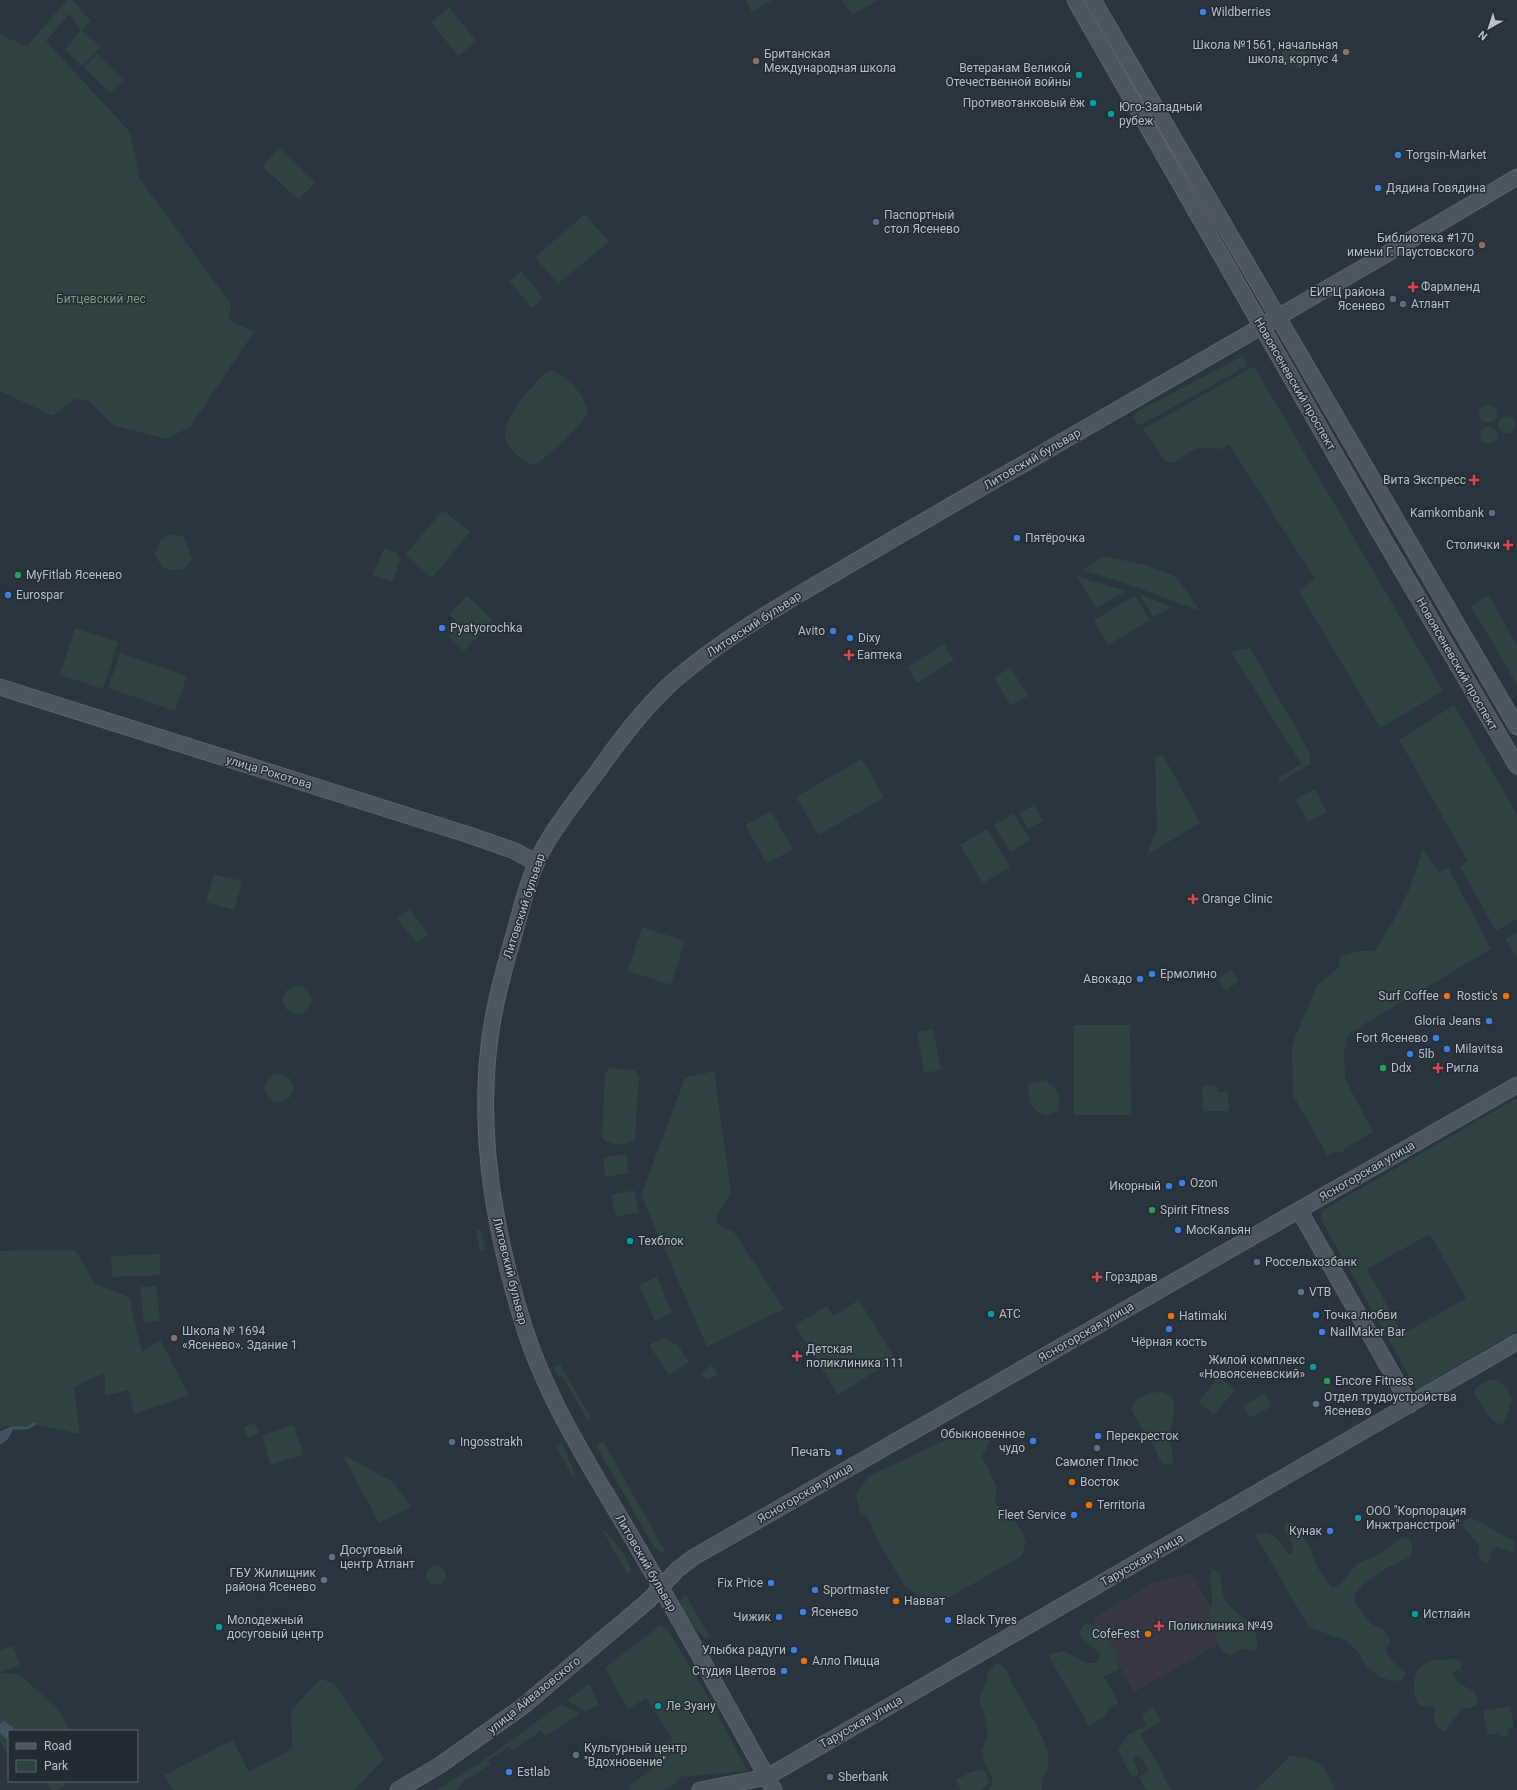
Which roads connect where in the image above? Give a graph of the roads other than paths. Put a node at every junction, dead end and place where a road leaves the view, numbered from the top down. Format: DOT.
graph roads {
  1 [pos="1075,0"];
  2 [pos="1094,0"];
  3 [pos="1517,177"];
  4 [pos="1279,316"];
  5 [pos="1262,326"];
  6 [pos="0,687"];
  7 [pos="1517,727"];
  8 [pos="1517,766"];
  9 [pos="536,863"];
  10 [pos="1517,1085"];
  11 [pos="1299,1210"];
  12 [pos="1517,1342"];
  13 [pos="1410,1405"];
  14 [pos="661,1588"];
  15 [pos="767,1777"];
  16 [pos="398,1790"];
  17 [pos="700,1790"];
  18 [pos="774,1790"];
  1 -- 5 [label="main road, Новоясеневский проспект"];
  2 -- 4 [label="main road, Новоясеневский проспект"];
  3 -- 4 [label="main road, Литовский бульвар"];
  4 -- 5 [label="main road, Литовский бульвар"];
  4 -- 7 [label="main road, Новоясеневский проспект"];
  5 -- 8 [label="main road, Новоясеневский проспект"];
  5 -- 9 [label="main road, Литовский бульвар"];
  6 -- 9 [label="main road, улица Рокотова"];
  9 -- 14 [label="main road, Литовский бульвар"];
  10 -- 11 [label="main road, Ясногорская улица"];
  11 -- 13 [label="main road"];
  11 -- 14 [label="main road, Ясногорская улица"];
  12 -- 13 [label="main road, Тарусская улица"];
  13 -- 15 [label="main road, Тарусская улица"];
  14 -- 15 [label="main road, Литовский бульвар"];
  14 -- 16 [label="main road, улица Айвазовского"];
  15 -- 17 [label="main road"];
  15 -- 18 [label="main road, Литовский бульвар"];
}
